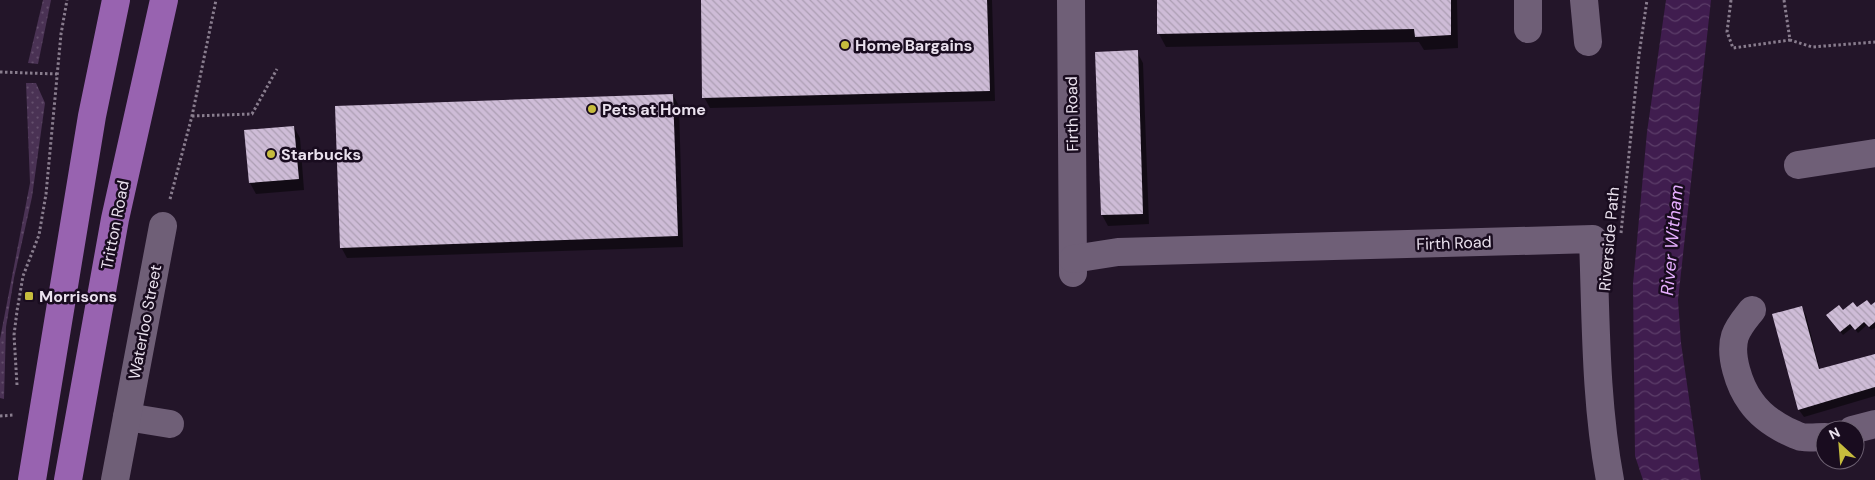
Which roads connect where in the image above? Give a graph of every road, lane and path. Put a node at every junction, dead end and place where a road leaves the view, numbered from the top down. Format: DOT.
graph roads {
  1 [pos="67,0"];
  2 [pos="116,0"];
  3 [pos="164,0"];
  4 [pos="216,0"];
  5 [pos="1071,0"];
  6 [pos="1528,0"];
  7 [pos="1584,0"];
  8 [pos="1647,0"];
  9 [pos="1731,0"];
  10 [pos="1784,0"];
  11 [pos="1528,29"];
  12 [pos="1790,40"];
  13 [pos="1588,42"];
  14 [pos="1875,42"];
  15 [pos="277,69"];
  16 [pos="0,72"];
  17 [pos="58,74"];
  18 [pos="192,116"];
  19 [pos="1875,153"];
  20 [pos="1798,165"];
  21 [pos="163,226"];
  22 [pos="1621,236"];
  23 [pos="1752,310"];
  24 [pos="17,387"];
  25 [pos="17,414"];
  26 [pos="0,416"];
  27 [pos="126,417"];
  28 [pos="170,424"];
  29 [pos="1815,437"];
  30 [pos="32,480"];
  31 [pos="68,480"];
  32 [pos="115,480"];
  33 [pos="1610,480"];
  1 -- 17 [label="path"];
  2 -- 30 [label="main road"];
  3 -- 31 [label="main road, Tritton Road"];
  4 -- 18 [label="path"];
  5 -- 33 [label="street, Firth Road"];
  6 -- 11 [label="street"];
  7 -- 13 [label="street"];
  8 -- 22 [label="path, Riverside Path"];
  9 -- 12 [label="path"];
  10 -- 12 [label="path"];
  12 -- 14 [label="path"];
  15 -- 18 [label="path"];
  16 -- 17 [label="path"];
  17 -- 24 [label="path"];
  18 -- 21 [label="path"];
  19 -- 20 [label="street"];
  21 -- 27 [label="street, Waterloo Street"];
  23 -- 29 [label="street"];
  25 -- 26 [label="path"];
  27 -- 28 [label="street"];
  27 -- 32 [label="street, Waterloo Street"];
}
